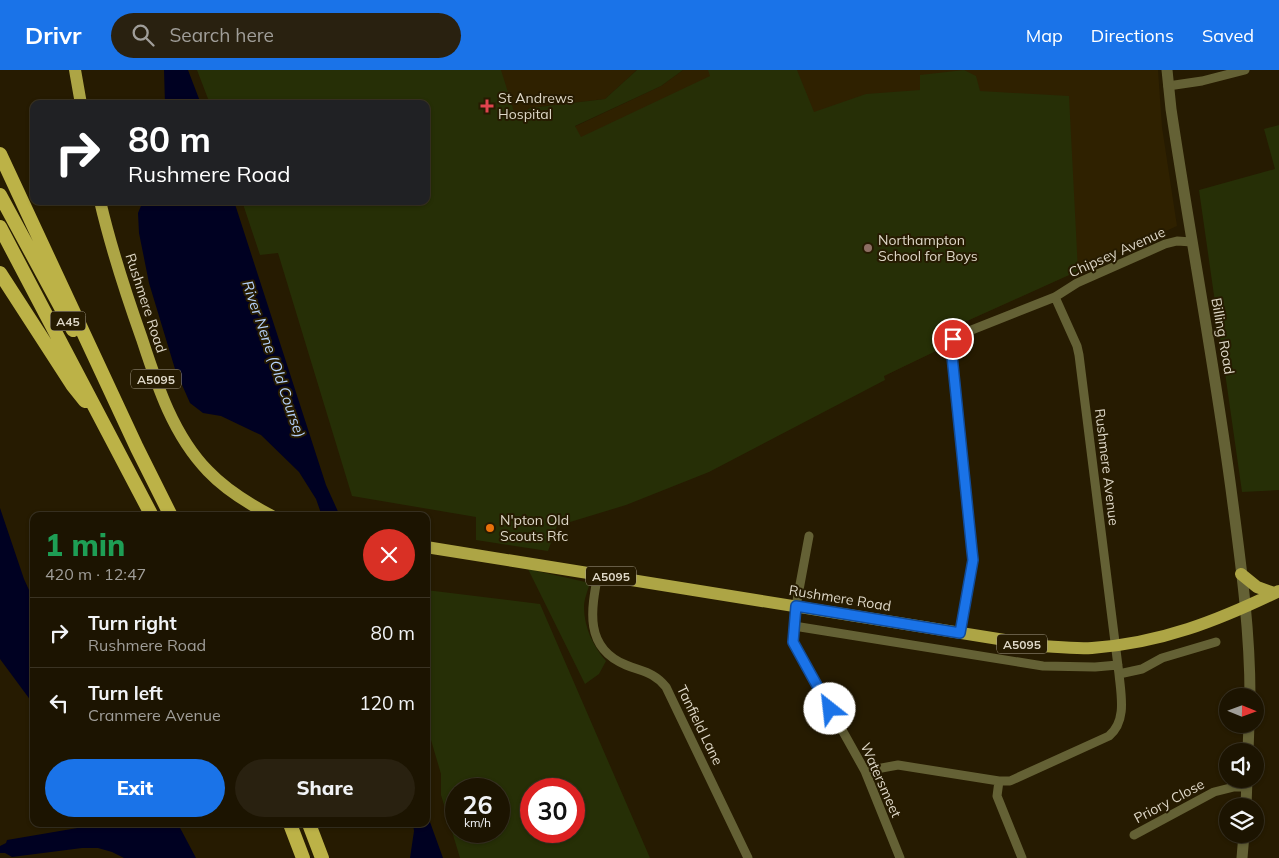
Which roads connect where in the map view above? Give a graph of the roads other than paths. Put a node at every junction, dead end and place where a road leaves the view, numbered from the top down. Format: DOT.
graph roads {
  1 [pos="75,70"];
  2 [pos="1167,70"];
  3 [pos="1245,70"];
  4 [pos="1168,86"];
  5 [pos="80,100"];
  6 [pos="0,154"];
  7 [pos="0,195"];
  8 [pos="101,205"];
  9 [pos="0,227"];
  10 [pos="1192,242"];
  11 [pos="0,273"];
  12 [pos="1055,297"];
  13 [pos="109,434"];
  14 [pos="137,448"];
  15 [pos="150,512"];
  16 [pos="169,512"];
  17 [pos="265,512"];
  18 [pos="809,536"];
  19 [pos="430,548"];
  20 [pos="598,574"];
  21 [pos="1241,574"];
  22 [pos="1277,592"];
  23 [pos="796,606"];
  24 [pos="1245,607"];
  25 [pos="794,626"];
  26 [pos="960,633"];
  27 [pos="1216,642"];
  28 [pos="1115,646"];
  29 [pos="1119,669"];
  30 [pos="1250,688"];
  31 [pos="864,771"];
  32 [pos="998,781"];
  33 [pos="1224,788"];
  34 [pos="291,827"];
  35 [pos="310,827"];
  36 [pos="1134,835"];
  37 [pos="1243,843"];
  38 [pos="303,858"];
  39 [pos="322,858"];
  40 [pos="748,858"];
  41 [pos="900,858"];
  42 [pos="1022,858"];
  43 [pos="1242,858"];
  1 -- 5 [label="main road"];
  2 -- 4 [label="street, Billing Road"];
  3 -- 4 [label="street"];
  4 -- 10 [label="street, Billing Road"];
  6 -- 14 [label="highway"];
  7 -- 14 [label="highway, A45"];
  8 -- 17 [label="main road, Rushmere Road / A5095"];
  9 -- 13 [label="highway, A45"];
  10 -- 12 [label="street, Chipsey Avenue"];
  10 -- 21 [label="street, Billing Road"];
  11 -- 13 [label="highway"];
  12 -- 26 [label="street, Chipsey Avenue"];
  12 -- 28 [label="street, Rushmere Avenue"];
  13 -- 15 [label="highway, A45"];
  14 -- 16 [label="highway, A45"];
  18 -- 23 [label="street, Watersmeet"];
  19 -- 20 [label="main road, Rushmere Road / A5095"];
  20 -- 23 [label="main road, Rushmere Road / A5095"];
  20 -- 40 [label="street, Tanfield Lane"];
  21 -- 22 [label="main road"];
  21 -- 24 [label="street, Billing Road"];
  22 -- 24 [label="main road, A5095"];
  23 -- 25 [label="street, Watersmeet"];
  23 -- 26 [label="main road, Rushmere Road / A5095"];
  24 -- 28 [label="main road, Rushmere Road / A5095"];
  24 -- 30 [label="street, Billing Road"];
  25 -- 29 [label="street"];
  25 -- 31 [label="street, Watersmeet"];
  26 -- 28 [label="main road, Rushmere Road / A5095"];
  27 -- 29 [label="street"];
  28 -- 29 [label="street, Rushmere Avenue"];
  29 -- 32 [label="street, Rushmere Avenue"];
  31 -- 32 [label="street"];
  31 -- 41 [label="street, Watersmeet"];
  32 -- 42 [label="street"];
  33 -- 36 [label="street, Priory Close"];
  34 -- 38 [label="highway"];
  35 -- 39 [label="highway"];
  37 -- 43 [label="street"];
}
